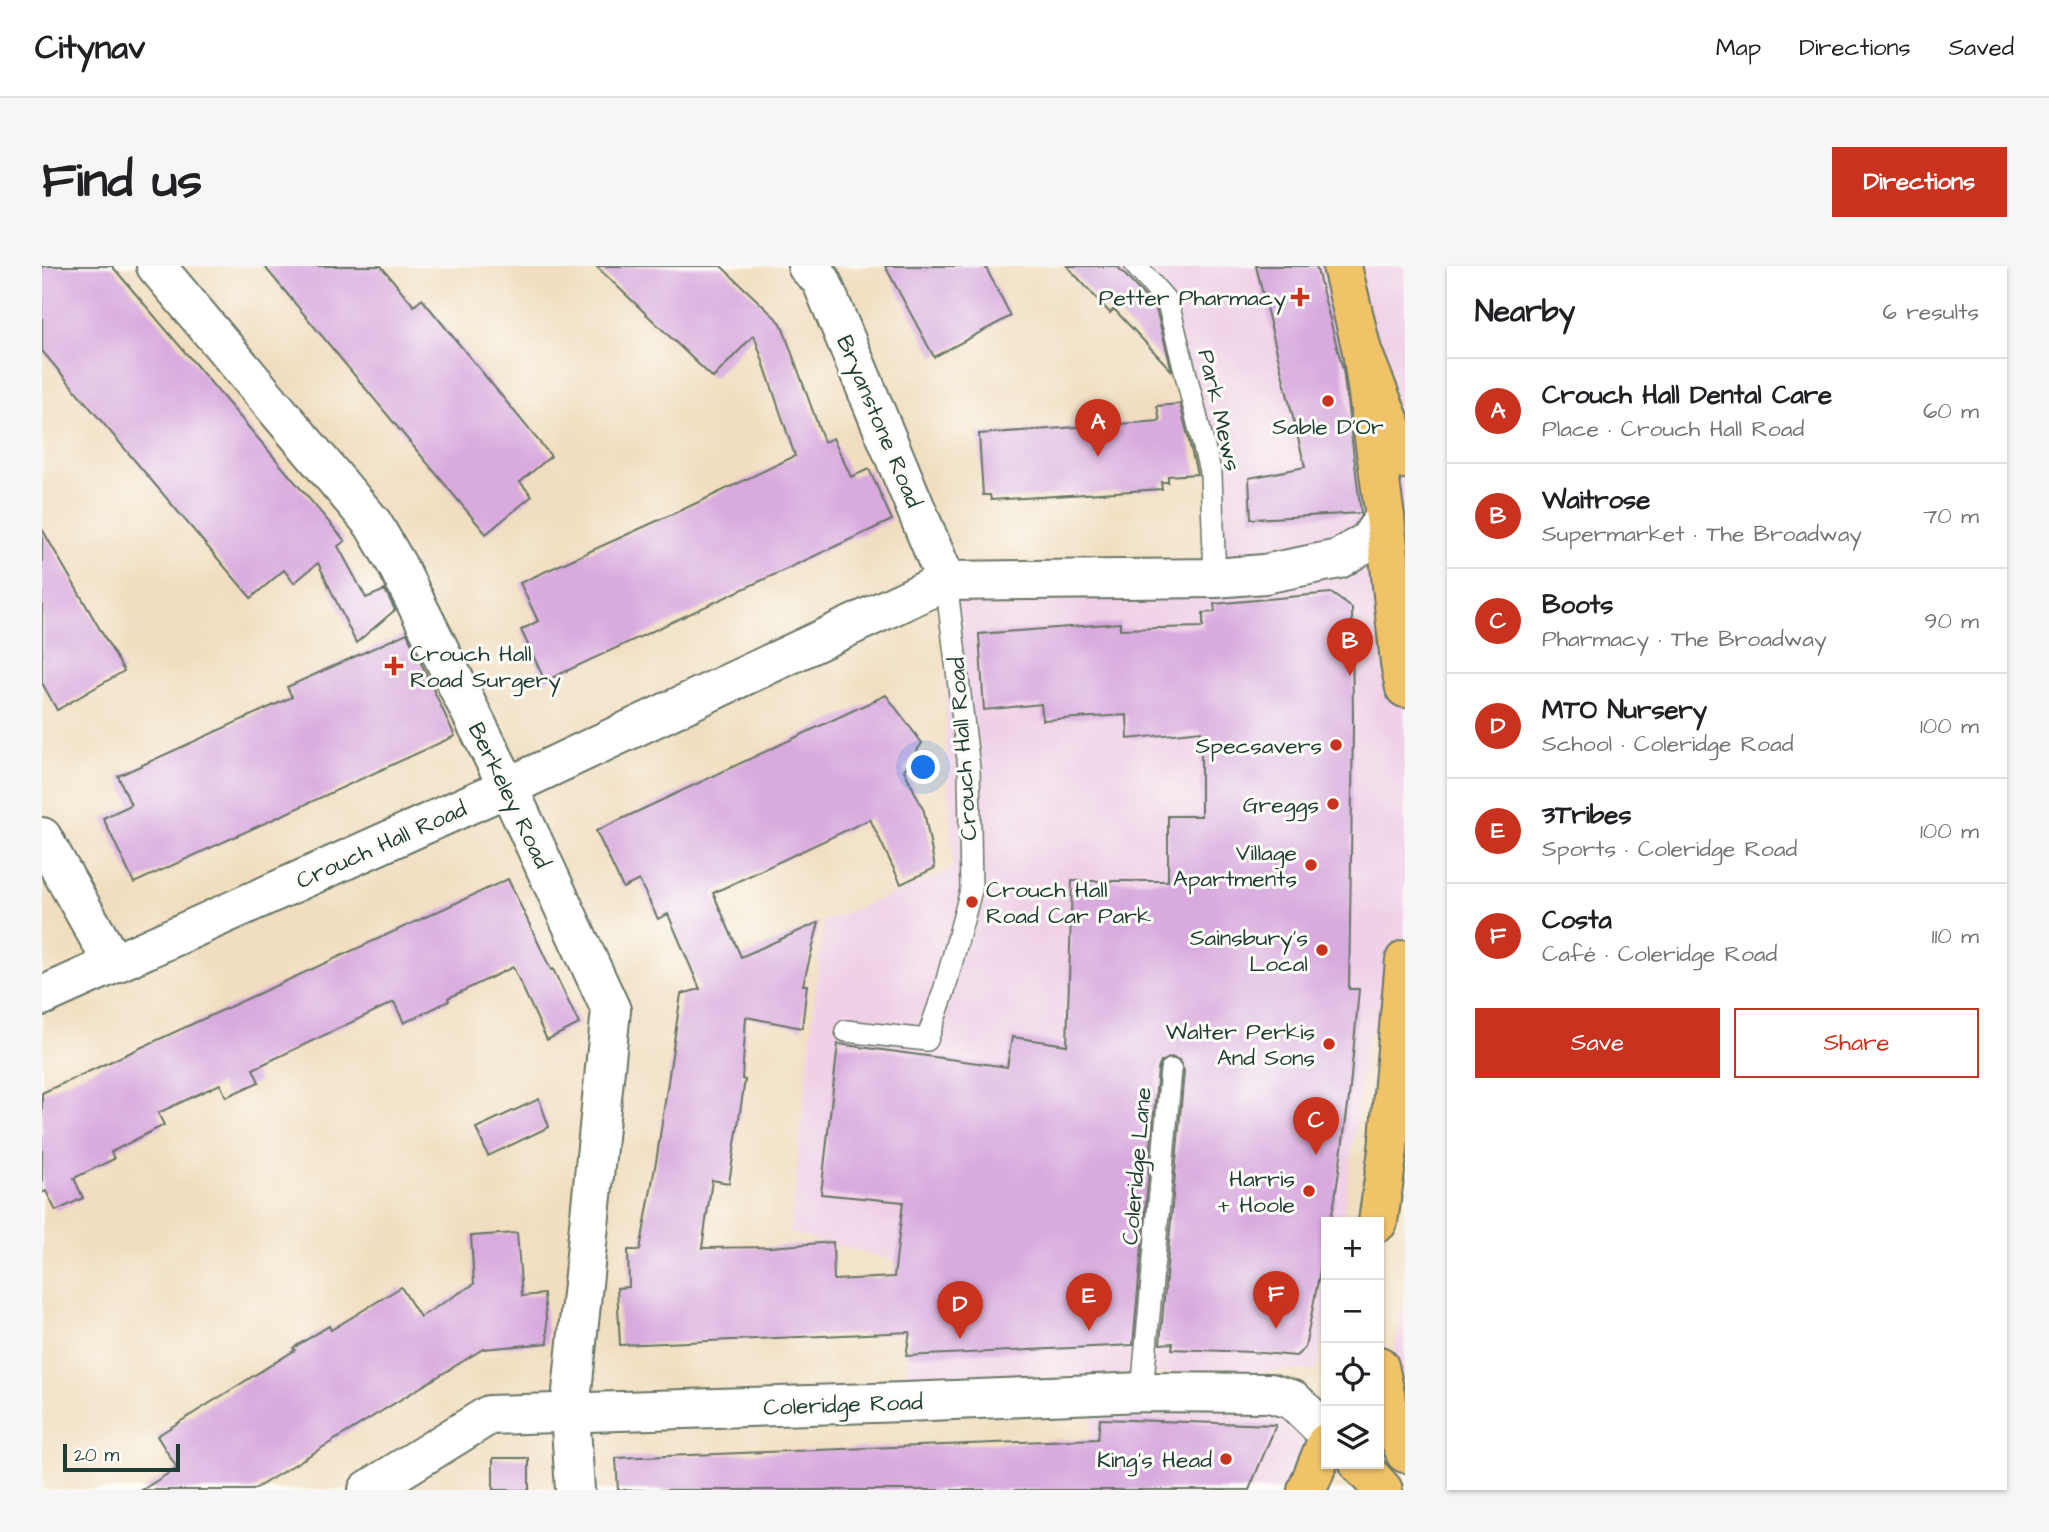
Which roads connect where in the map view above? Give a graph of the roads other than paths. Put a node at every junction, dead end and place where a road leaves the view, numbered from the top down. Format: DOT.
graph roads {
  1 [pos="156,266"];
  2 [pos="807,266"];
  3 [pos="1136,266"];
  4 [pos="1342,266"];
  5 [pos="1362,351"];
  6 [pos="1405,404"];
  7 [pos="1405,459"];
  8 [pos="1385,517"];
  9 [pos="1215,578"];
  10 [pos="946,581"];
  11 [pos="1405,688"];
  12 [pos="508,787"];
  13 [pos="42,837"];
  14 [pos="1405,960"];
  15 [pos="113,963"];
  16 [pos="42,996"];
  17 [pos="846,1031"];
  18 [pos="1171,1070"];
  19 [pos="1379,1217"];
  20 [pos="1384,1389"];
  21 [pos="1142,1392"];
  22 [pos="570,1412"];
  23 [pos="1321,1427"];
  24 [pos="1405,1453"];
  25 [pos="1321,1455"];
  26 [pos="1364,1469"];
  27 [pos="368,1490"];
  28 [pos="575,1490"];
  29 [pos="1307,1490"];
  30 [pos="1384,1490"];
  1 -- 12 [label="street, Berkeley Road"];
  2 -- 10 [label="street, Bryanstone Road"];
  3 -- 9 [label="lane, Park Mews"];
  4 -- 5 [label="main road"];
  5 -- 6 [label="main road"];
  5 -- 7 [label="main road"];
  5 -- 8 [label="main road"];
  8 -- 9 [label="street, Crouch Hall Road"];
  8 -- 11 [label="main road"];
  9 -- 10 [label="street, Crouch Hall Road"];
  10 -- 12 [label="street, Crouch Hall Road"];
  10 -- 17 [label="lane, Crouch Hall Road"];
  12 -- 15 [label="street, Crouch Hall Road"];
  12 -- 22 [label="street, Berkeley Road"];
  13 -- 15 [label="street"];
  14 -- 19 [label="main road"];
  15 -- 16 [label="street, Crouch Hall Road"];
  18 -- 21 [label="lane, Coleridge Lane"];
  20 -- 24 [label="main road"];
  21 -- 22 [label="street, Coleridge Road"];
  21 -- 23 [label="street, Coleridge Road"];
  22 -- 27 [label="street, Coleridge Road"];
  22 -- 28 [label="street, Berkeley Road"];
  25 -- 29 [label="main road"];
  26 -- 30 [label="main road"];
}
